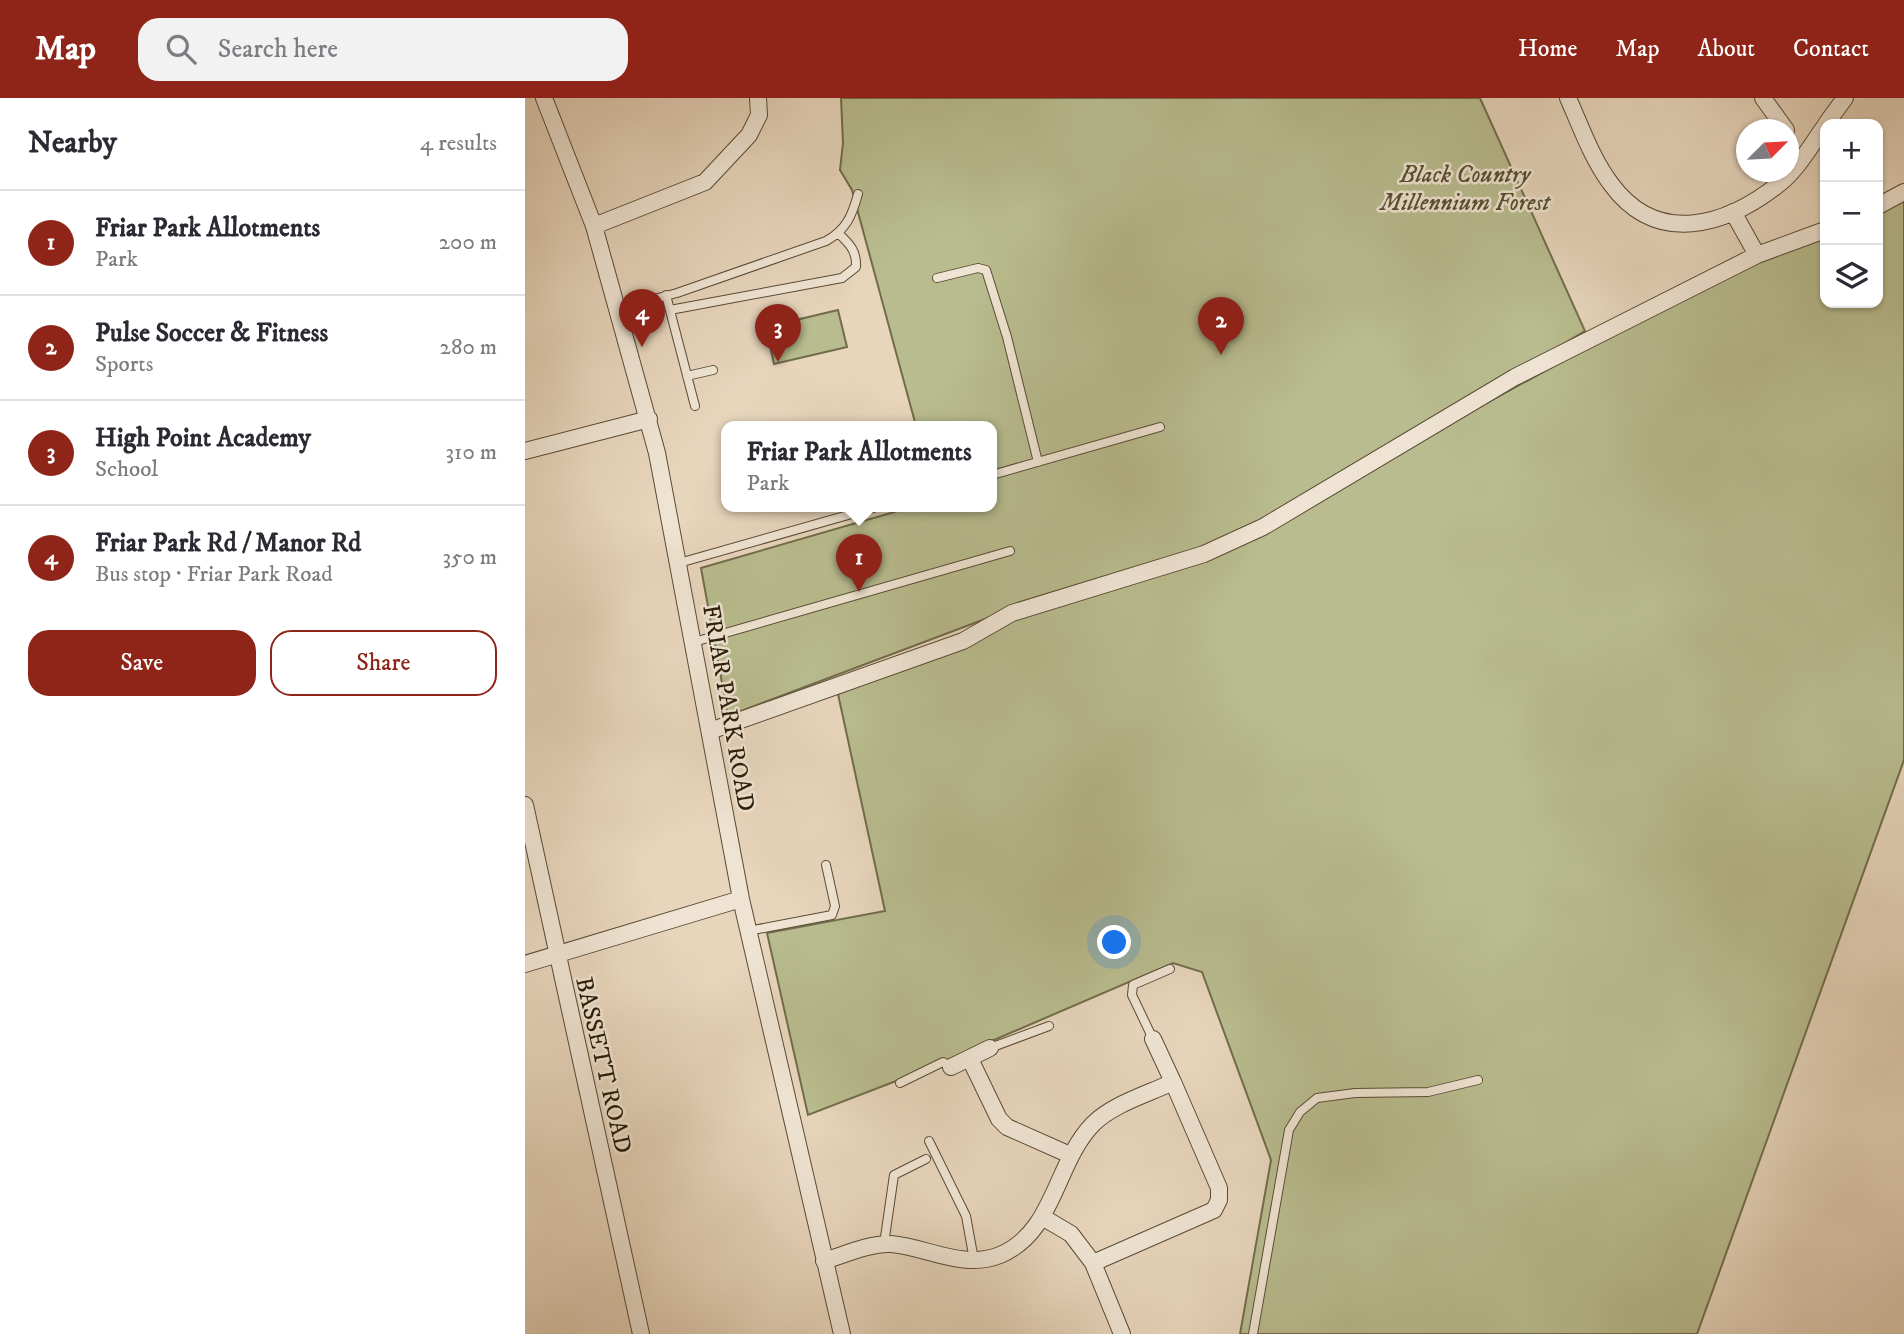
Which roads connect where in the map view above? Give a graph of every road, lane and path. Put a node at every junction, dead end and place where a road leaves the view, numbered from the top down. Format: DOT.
graph roads {
  1 [pos="544,98"];
  2 [pos="758,98"];
  3 [pos="1568,98"];
  4 [pos="1763,98"];
  5 [pos="1845,98"];
  6 [pos="1778,119"];
  7 [pos="1830,119"];
  8 [pos="1820,133"];
  9 [pos="1799,142"];
  10 [pos="1807,150"];
  11 [pos="1904,192"];
  12 [pos="858,194"];
  13 [pos="1883,203"];
  14 [pos="1733,212"];
  15 [pos="594,226"];
  16 [pos="1820,232"];
  17 [pos="839,234"];
  18 [pos="1757,255"];
  19 [pos="937,278"];
  20 [pos="666,295"];
  21 [pos="616,309"];
  22 [pos="670,310"];
  23 [pos="713,370"];
  24 [pos="687,376"];
  25 [pos="695,406"];
  26 [pos="649,419"];
  27 [pos="1160,427"];
  28 [pos="525,451"];
  29 [pos="1038,462"];
  30 [pos="997,473"];
  31 [pos="859,512"];
  32 [pos="1010,551"];
  33 [pos="679,564"];
  34 [pos="694,642"];
  35 [pos="710,731"];
  36 [pos="525,805"];
  37 [pos="826,865"];
  38 [pos="741,900"];
  39 [pos="748,931"];
  40 [pos="556,954"];
  41 [pos="525,964"];
  42 [pos="1170,969"];
  43 [pos="1049,1026"];
  44 [pos="1153,1039"];
  45 [pos="990,1048"];
  46 [pos="970,1059"];
  47 [pos="951,1067"];
  48 [pos="1478,1080"];
  49 [pos="1173,1082"];
  50 [pos="899,1083"];
  51 [pos="929,1141"];
  52 [pos="1070,1155"];
  53 [pos="926,1159"];
  54 [pos="1044,1218"];
  55 [pos="884,1244"];
  56 [pos="974,1260"];
  57 [pos="824,1261"];
  58 [pos="1093,1263"];
  59 [pos="641,1334"];
  60 [pos="842,1334"];
  61 [pos="1122,1334"];
  62 [pos="1253,1334"];
  1 -- 15 [label="street, FRIAR PARK ROAD"];
  2 -- 15 [label="street"];
  3 -- 14 [label="street"];
  4 -- 6 [label="street"];
  5 -- 7 [label="street"];
  8 -- 10 [label="street"];
  9 -- 10 [label="street"];
  10 -- 14 [label="street"];
  11 -- 13 [label="street"];
  12 -- 17 [label="lane"];
  14 -- 18 [label="street"];
  15 -- 21 [label="street, FRIAR PARK ROAD"];
  16 -- 18 [label="street"];
  17 -- 20 [label="lane"];
  17 -- 22 [label="lane"];
  18 -- 35 [label="street"];
  19 -- 29 [label="lane"];
  20 -- 21 [label="lane"];
  20 -- 22 [label="lane"];
  21 -- 26 [label="street, FRIAR PARK ROAD"];
  22 -- 24 [label="lane"];
  23 -- 24 [label="lane"];
  24 -- 25 [label="lane"];
  26 -- 28 [label="street"];
  26 -- 33 [label="street, FRIAR PARK ROAD"];
  27 -- 29 [label="lane"];
  29 -- 30 [label="lane"];
  31 -- 33 [label="lane"];
  32 -- 34 [label="lane"];
  33 -- 34 [label="street, FRIAR PARK ROAD"];
  34 -- 35 [label="street, FRIAR PARK ROAD"];
  35 -- 38 [label="street, FRIAR PARK ROAD"];
  36 -- 40 [label="street, BASSETT ROAD"];
  37 -- 39 [label="lane"];
  38 -- 39 [label="street, FRIAR PARK ROAD"];
  38 -- 40 [label="street"];
  39 -- 57 [label="street, FRIAR PARK ROAD"];
  40 -- 41 [label="street"];
  40 -- 59 [label="street, BASSETT ROAD"];
  42 -- 44 [label="lane"];
  43 -- 45 [label="lane"];
  44 -- 49 [label="street"];
  45 -- 46 [label="street"];
  46 -- 47 [label="street"];
  46 -- 52 [label="street"];
  47 -- 50 [label="lane"];
  48 -- 62 [label="lane"];
  49 -- 52 [label="street"];
  49 -- 58 [label="street"];
  51 -- 56 [label="lane"];
  52 -- 54 [label="street"];
  53 -- 55 [label="lane"];
  54 -- 56 [label="street"];
  54 -- 58 [label="street"];
  55 -- 56 [label="street"];
  55 -- 57 [label="street"];
  57 -- 60 [label="street, FRIAR PARK ROAD"];
  58 -- 61 [label="street"];
}
